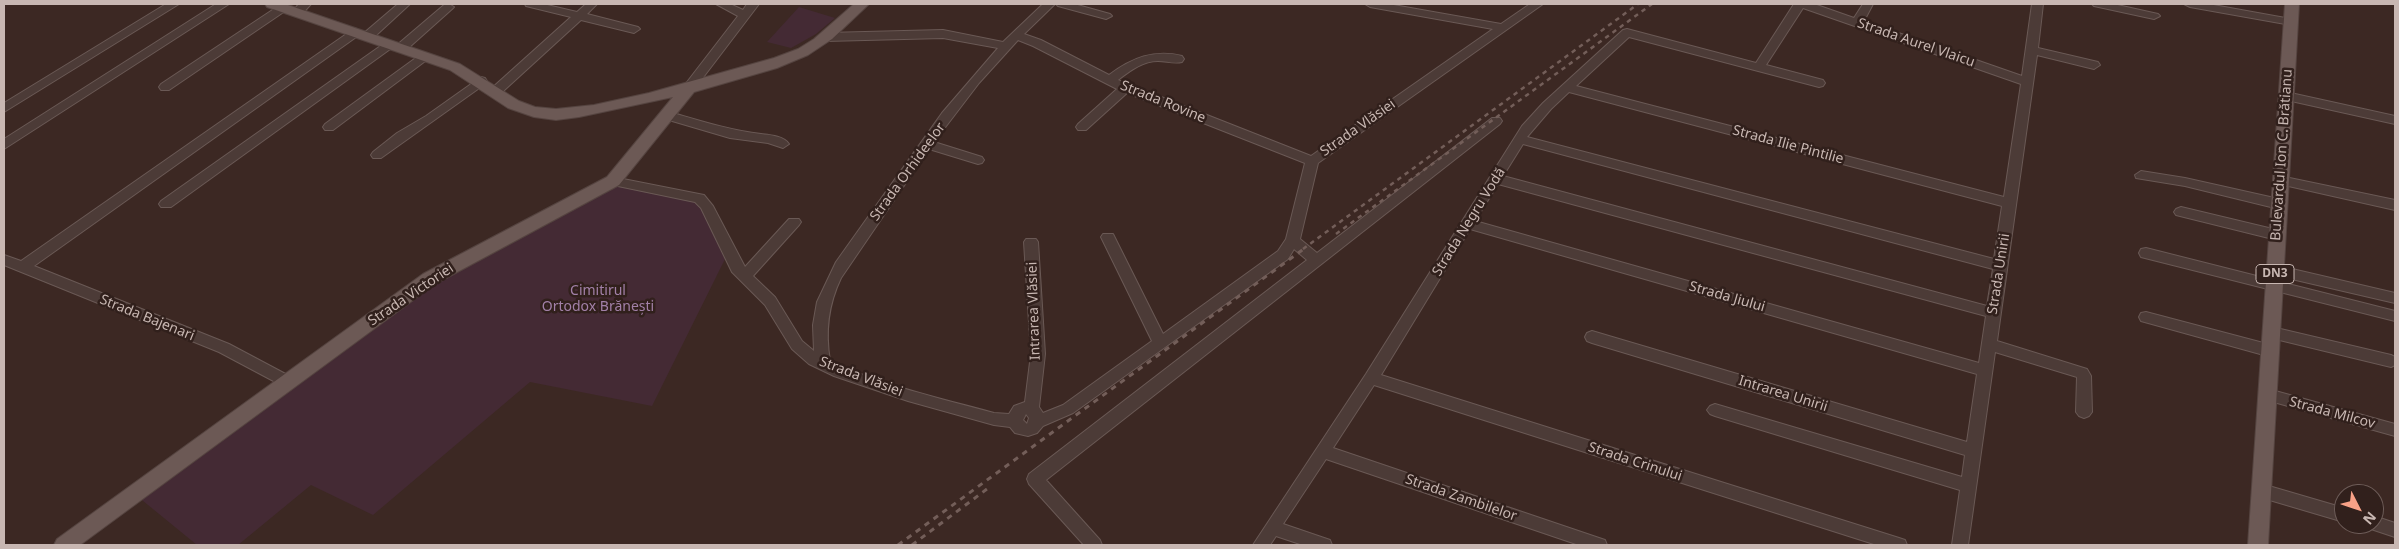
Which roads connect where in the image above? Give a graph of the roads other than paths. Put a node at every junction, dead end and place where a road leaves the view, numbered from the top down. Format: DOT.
graph roads {
  1 [pos="173,4"];
  2 [pos="223,4"];
  3 [pos="404,4"];
  4 [pos="530,4"];
  5 [pos="592,4"];
  6 [pos="721,4"];
  7 [pos="753,4"];
  8 [pos="862,4"];
  9 [pos="1049,4"];
  10 [pos="1062,4"];
  11 [pos="1370,4"];
  12 [pos="1537,4"];
  13 [pos="1800,4"];
  14 [pos="1804,4"];
  15 [pos="1868,4"];
  16 [pos="2038,4"];
  17 [pos="2098,4"];
  18 [pos="2190,4"];
  19 [pos="2292,4"];
  20 [pos="290,7"];
  21 [pos="448,7"];
  22 [pos="745,15"];
  23 [pos="578,16"];
  24 [pos="1106,16"];
  25 [pos="2154,16"];
  26 [pos="2291,22"];
  27 [pos="1857,24"];
  28 [pos="1501,27"];
  29 [pos="634,29"];
  30 [pos="362,34"];
  31 [pos="1017,36"];
  32 [pos="826,37"];
  33 [pos="395,46"];
  34 [pos="1006,46"];
  35 [pos="2032,50"];
  36 [pos="424,56"];
  37 [pos="1178,59"];
  38 [pos="2094,65"];
  39 [pos="1760,66"];
  40 [pos="481,80"];
  41 [pos="1110,80"];
  42 [pos="1819,82"];
  43 [pos="2028,82"];
  44 [pos="165,88"];
  45 [pos="1126,88"];
  46 [pos="1567,88"];
  47 [pos="688,89"];
  48 [pos="496,91"];
  49 [pos="2286,96"];
  50 [pos="4,108"];
  51 [pos="666,116"];
  52 [pos="2395,120"];
  53 [pos="1496,121"];
  54 [pos="328,127"];
  55 [pos="1082,127"];
  56 [pos="1520,139"];
  57 [pos="783,144"];
  58 [pos="927,144"];
  59 [pos="4,145"];
  60 [pos="377,155"];
  61 [pos="978,160"];
  62 [pos="1312,161"];
  63 [pos="2141,175"];
  64 [pos="1497,179"];
  65 [pos="2280,180"];
  66 [pos="613,181"];
  67 [pos="2010,203"];
  68 [pos="166,204"];
  69 [pos="2279,204"];
  70 [pos="2395,205"];
  71 [pos="2181,212"];
  72 [pos="794,222"];
  73 [pos="1468,224"];
  74 [pos="2277,235"];
  75 [pos="1108,236"];
  76 [pos="1293,240"];
  77 [pos="1031,242"];
  78 [pos="2146,253"];
  79 [pos="4,260"];
  80 [pos="1316,260"];
  81 [pos="2000,266"];
  82 [pos="22,268"];
  83 [pos="744,277"];
  84 [pos="2275,278"];
  85 [pos="2395,298"];
  86 [pos="1993,313"];
  87 [pos="2395,316"];
  88 [pos="2146,317"];
  89 [pos="2272,333"];
  90 [pos="1592,337"];
  91 [pos="1160,343"];
  92 [pos="1989,344"];
  93 [pos="2271,351"];
  94 [pos="2391,361"];
  95 [pos="822,365"];
  96 [pos="1986,371"];
  97 [pos="1370,378"];
  98 [pos="288,382"];
  99 [pos="2268,395"];
  100 [pos="1715,410"];
  101 [pos="2084,412"];
  102 [pos="1034,415"];
  103 [pos="2395,430"];
  104 [pos="1323,451"];
  105 [pos="1975,452"];
  106 [pos="1969,486"];
  107 [pos="2262,490"];
  108 [pos="2334,512"];
  109 [pos="1273,528"];
  110 [pos="64,545"];
  111 [pos="1094,545"];
  112 [pos="1262,545"];
  113 [pos="1324,545"];
  114 [pos="1599,545"];
  115 [pos="1899,545"];
  116 [pos="1960,545"];
  117 [pos="2258,545"];
  1 -- 50 [label="street"];
  2 -- 59 [label="street"];
  3 -- 30 [label="street"];
  4 -- 23 [label="street"];
  5 -- 23 [label="street"];
  6 -- 22 [label="street"];
  7 -- 22 [label="street, Strada Victoriei"];
  8 -- 32 [label="main road"];
  9 -- 31 [label="street, Strada Orhideelor"];
  10 -- 24 [label="street"];
  11 -- 28 [label="street"];
  12 -- 28 [label="street, Strada Vlăsiei"];
  13 -- 39 [label="street"];
  14 -- 27 [label="street, Strada Aurel Vlaicu"];
  15 -- 27 [label="street"];
  16 -- 35 [label="street, Strada Unirii"];
  17 -- 25 [label="street"];
  18 -- 26 [label="street"];
  19 -- 26 [label="main road, Bulevardul Ion C. Brătianu / DN3"];
  20 -- 30 [label="main road"];
  20 -- 44 [label="street"];
  21 -- 33 [label="street"];
  22 -- 47 [label="street, Strada Victoriei"];
  23 -- 29 [label="street"];
  23 -- 48 [label="street"];
  26 -- 49 [label="main road, Bulevardul Ion C. Brătianu / DN3"];
  27 -- 43 [label="street, Strada Aurel Vlaicu"];
  28 -- 62 [label="street, Strada Vlăsiei"];
  30 -- 33 [label="main road"];
  30 -- 82 [label="street"];
  31 -- 34 [label="street, Strada Orhideelor"];
  31 -- 41 [label="street, Strada Rovine"];
  32 -- 34 [label="street"];
  32 -- 47 [label="main road"];
  33 -- 36 [label="main road"];
  33 -- 68 [label="street"];
  34 -- 58 [label="street, Strada Orhideelor"];
  35 -- 38 [label="street"];
  35 -- 43 [label="street, Strada Unirii"];
  36 -- 40 [label="main road"];
  36 -- 54 [label="street"];
  37 -- 41 [label="street"];
  39 -- 42 [label="street, Strada Negru Vodă"];
  39 -- 46 [label="street, Strada Negru Vodă"];
  40 -- 48 [label="main road"];
  40 -- 60 [label="street"];
  41 -- 45 [label="street, Strada Rovine"];
  43 -- 67 [label="street, Strada Unirii"];
  45 -- 55 [label="street"];
  45 -- 62 [label="street, Strada Rovine"];
  46 -- 56 [label="street, Strada Negru Vodă"];
  46 -- 67 [label="street, Strada Ilie Pintilie"];
  47 -- 48 [label="main road"];
  47 -- 51 [label="main road, Strada Victoriei"];
  49 -- 52 [label="street"];
  49 -- 65 [label="main road, Bulevardul Ion C. Brătianu / DN3"];
  51 -- 57 [label="street"];
  51 -- 66 [label="main road, Strada Victoriei"];
  53 -- 80 [label="street"];
  56 -- 64 [label="street, Strada Negru Vodă"];
  56 -- 81 [label="street"];
  58 -- 61 [label="street"];
  58 -- 95 [label="street, Strada Orhideelor"];
  62 -- 76 [label="street, Strada Vlăsiei"];
  63 -- 69 [label="street"];
  64 -- 73 [label="street, Strada Negru Vodă"];
  64 -- 86 [label="street"];
  65 -- 69 [label="main road, Bulevardul Ion C. Brătianu / DN3"];
  65 -- 70 [label="street"];
  66 -- 83 [label="street, Strada Vlăsiei"];
  66 -- 98 [label="main road, Strada Victoriei"];
  67 -- 81 [label="street, Strada Unirii"];
  69 -- 74 [label="main road, Bulevardul Ion C. Brătianu / DN3"];
  71 -- 74 [label="street"];
  72 -- 83 [label="street"];
  73 -- 96 [label="street, Strada Jiului"];
  73 -- 97 [label="street, Strada Negru Vodă"];
  74 -- 84 [label="main road, Bulevardul Ion C. Brătianu / DN3"];
  75 -- 91 [label="street"];
  76 -- 80 [label="street"];
  76 -- 91 [label="street, Strada Vlăsiei"];
  77 -- 102 [label="street, Intrarea Vlăsiei"];
  78 -- 84 [label="street"];
  79 -- 82 [label="street, Strada Bajenari"];
  80 -- 111 [label="street"];
  81 -- 86 [label="street, Strada Unirii"];
  82 -- 98 [label="street, Strada Bajenari"];
  83 -- 95 [label="street, Strada Vlăsiei"];
  84 -- 85 [label="street"];
  84 -- 87 [label="street"];
  84 -- 89 [label="main road, Bulevardul Ion C. Brătianu / DN3"];
  86 -- 92 [label="street, Strada Unirii"];
  88 -- 93 [label="street"];
  89 -- 93 [label="main road, Bulevardul Ion C. Brătianu / DN3"];
  89 -- 94 [label="street"];
  90 -- 105 [label="street, Intrarea Unirii"];
  91 -- 102 [label="street, Strada Vlăsiei"];
  92 -- 96 [label="street, Strada Unirii"];
  92 -- 101 [label="street"];
  93 -- 99 [label="main road, Bulevardul Ion C. Brătianu / DN3"];
  95 -- 102 [label="street, Strada Vlăsiei"];
  96 -- 105 [label="street, Strada Unirii"];
  97 -- 104 [label="street, Strada Negru Vodă"];
  97 -- 115 [label="street, Strada Crinului"];
  98 -- 110 [label="main road, Strada Victoriei"];
  99 -- 103 [label="street, Strada Milcov"];
  99 -- 107 [label="main road, Bulevardul Ion C. Brătianu / DN3"];
  100 -- 106 [label="street"];
  104 -- 109 [label="street, Strada Negru Vodă"];
  104 -- 114 [label="street, Strada Zambilelor"];
  105 -- 106 [label="street, Strada Unirii"];
  106 -- 116 [label="street, Strada Unirii"];
  107 -- 108 [label="street"];
  107 -- 117 [label="main road, Bulevardul Ion C. Brătianu / DN3"];
  109 -- 112 [label="street, Strada Negru Vodă"];
  109 -- 113 [label="street"];
}
